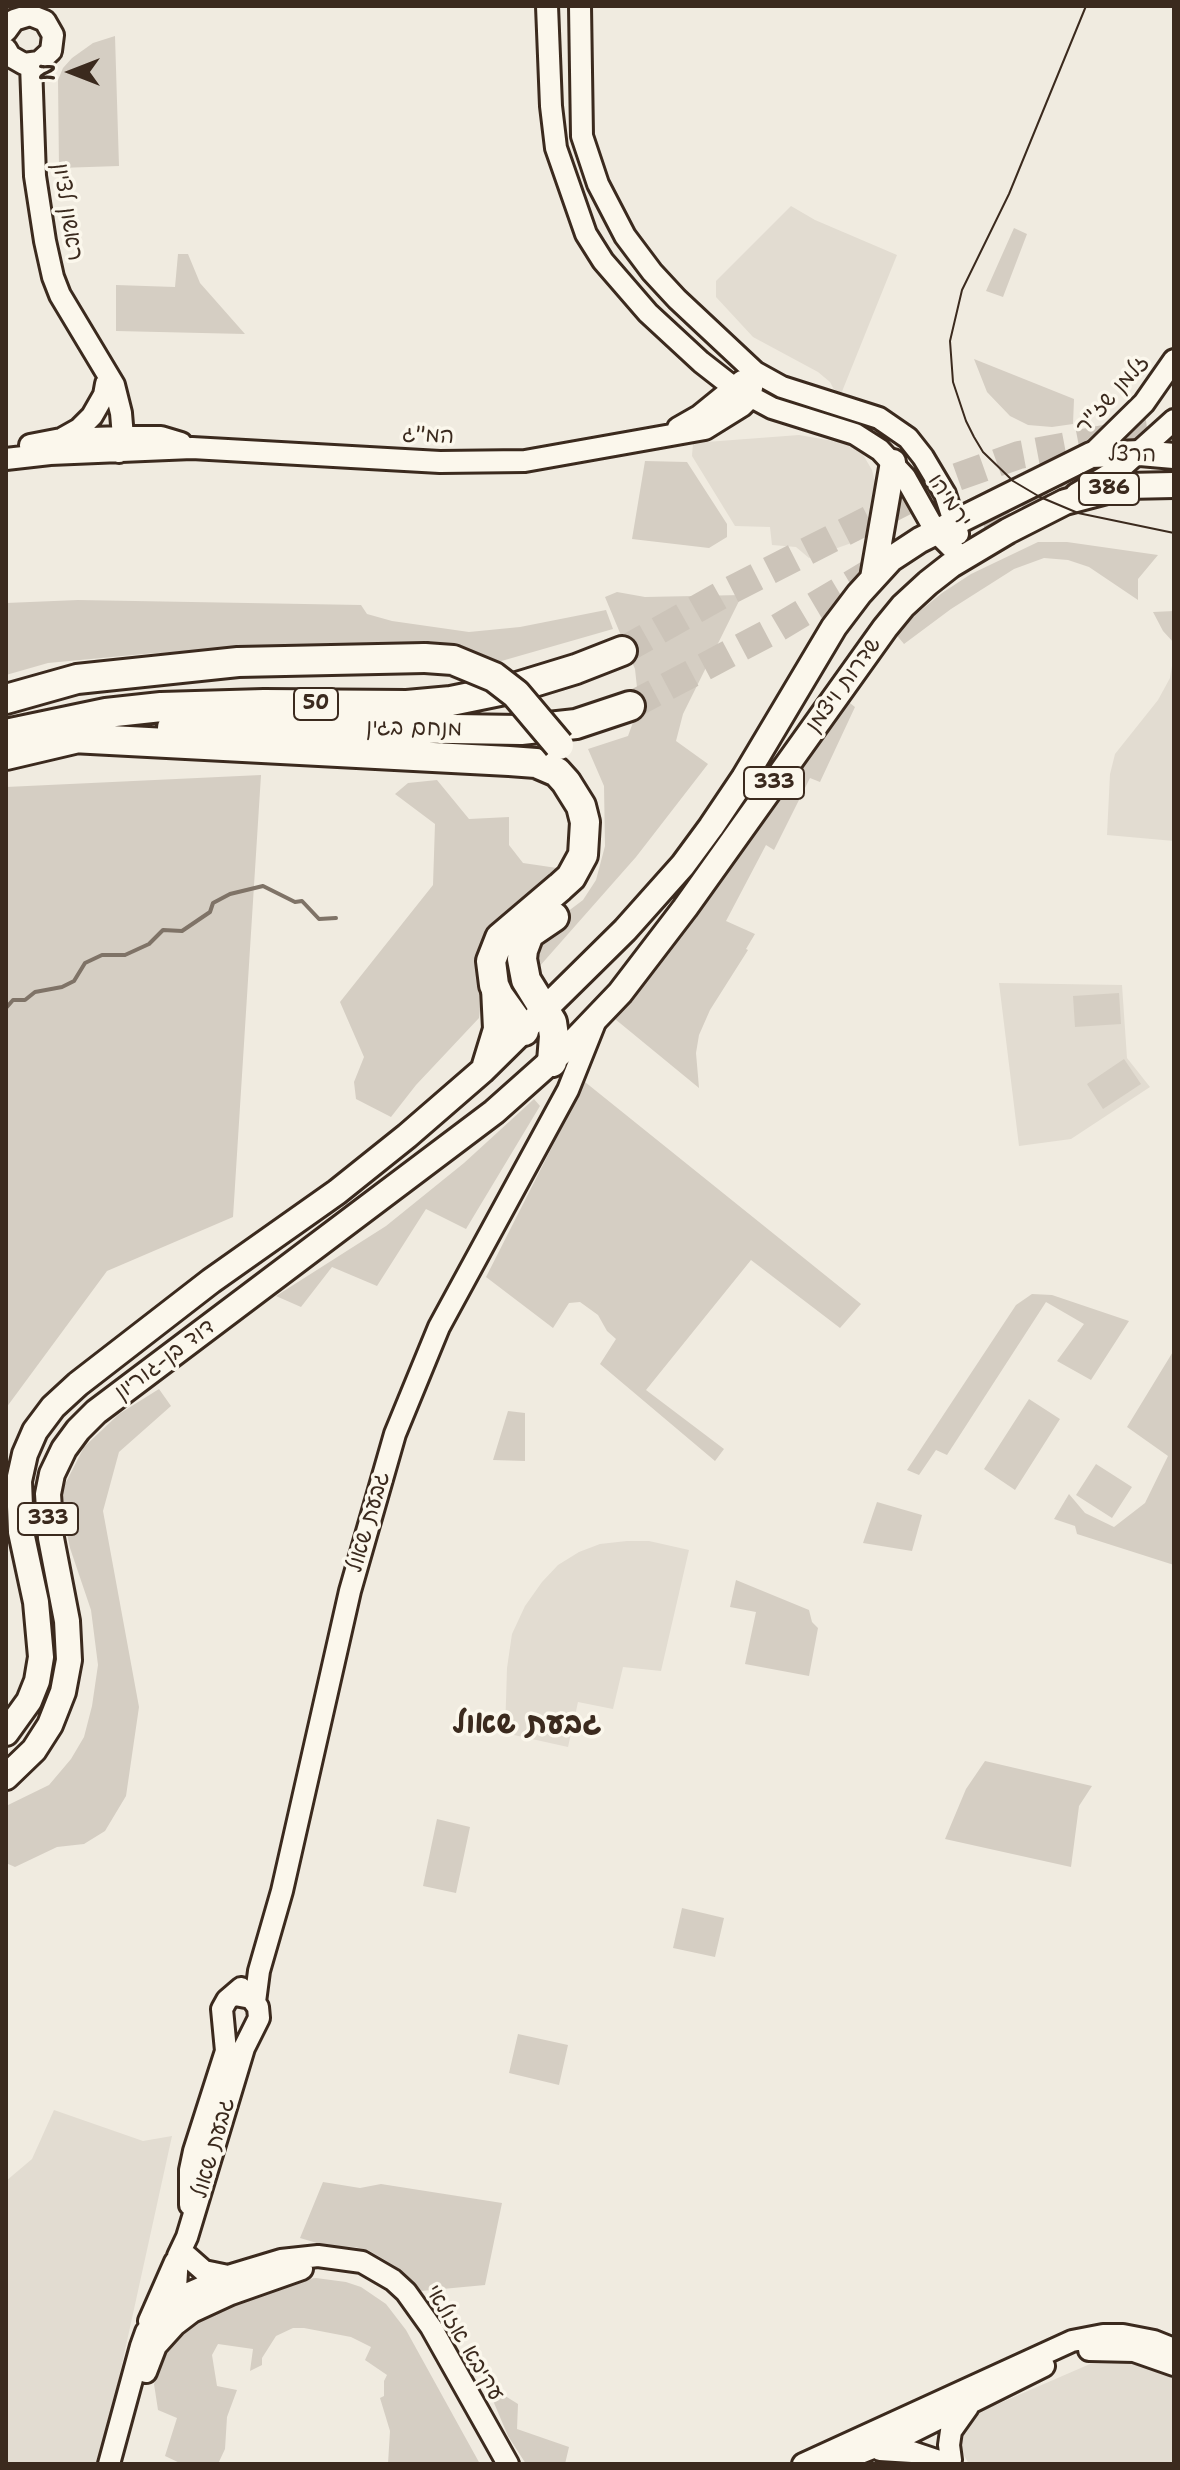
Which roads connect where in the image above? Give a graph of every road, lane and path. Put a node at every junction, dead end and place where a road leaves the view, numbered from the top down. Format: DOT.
graph roads {
  1 [pos="547,6"];
  2 [pos="580,6"];
  3 [pos="22,11"];
  4 [pos="6,31"];
  5 [pos="6,49"];
  6 [pos="31,64"];
  7 [pos="1174,360"];
  8 [pos="701,362"];
  9 [pos="755,372"];
  10 [pos="1174,386"];
  11 [pos="112,391"];
  12 [pos="741,392"];
  13 [pos="699,416"];
  14 [pos="1174,420"];
  15 [pos="161,437"];
  16 [pos="660,438"];
  17 [pos="61,439"];
  18 [pos="118,442"];
  19 [pos="192,448"];
  20 [pos="1162,452"];
  21 [pos="1091,455"];
  22 [pos="6,457"];
  23 [pos="893,462"];
  24 [pos="1096,483"];
  25 [pos="1174,485"];
  26 [pos="1048,509"];
  27 [pos="946,527"];
  28 [pos="962,558"];
  29 [pos="873,578"];
  30 [pos="622,651"];
  31 [pos="6,699"];
  32 [pos="630,706"];
  33 [pos="6,734"];
  34 [pos="72,738"];
  35 [pos="6,755"];
  36 [pos="494,985"];
  37 [pos="546,1009"];
  38 [pos="598,1017"];
  39 [pos="524,1031"];
  40 [pos="552,1062"];
  41 [pos="482,1071"];
  42 [pos="554,1116"];
  43 [pos="6,1733"];
  44 [pos="6,1777"];
  45 [pos="262,1957"];
  46 [pos="235,1995"];
  47 [pos="255,2002"];
  48 [pos="223,2023"];
  49 [pos="251,2029"];
  50 [pos="212,2095"];
  51 [pos="222,2116"];
  52 [pos="186,2243"];
  53 [pos="228,2276"];
  54 [pos="186,2301"];
  55 [pos="146,2332"];
  56 [pos="1174,2349"];
  57 [pos="1174,2365"];
  58 [pos="971,2404"];
  59 [pos="868,2450"];
  60 [pos="109,2464"];
  61 [pos="122,2464"];
  62 [pos="494,2464"];
  63 [pos="508,2464"];
  64 [pos="803,2464"];
  65 [pos="834,2464"];
  1 -- 8 [label="street, ירמיהו"];
  2 -- 9 [label="street, ירמיהו"];
  3 -- 4 [label="street"];
  3 -- 6 [label="street"];
  5 -- 6 [label="street"];
  6 -- 11 [label="street, ראשון לציון"];
  7 -- 21 [label="street, זלמן שז\"ר"];
  8 -- 12 [label="street, ירמיהו"];
  8 -- 13 [label="street"];
  9 -- 12 [label="street"];
  9 -- 27 [label="street, ירמיהו"];
  10 -- 21 [label="street, זלמן שז\"ר"];
  11 -- 15 [label="street"];
  11 -- 17 [label="street"];
  11 -- 18 [label="street, ראשון לציון"];
  12 -- 13 [label="street, המ\"ג"];
  12 -- 16 [label="street, המ\"ג"];
  12 -- 23 [label="street, ירמיהו"];
  13 -- 16 [label="street, המ\"ג"];
  14 -- 20 [label="street"];
  15 -- 18 [label="street, המ\"ג"];
  15 -- 19 [label="street, המ\"ג"];
  16 -- 19 [label="street, המ\"ג"];
  17 -- 18 [label="street, המ\"ג"];
  17 -- 22 [label="street, המ\"ג"];
  18 -- 19 [label="street, המ\"ג"];
  18 -- 22 [label="street, המ\"ג"];
  20 -- 21 [label="main road, הרצל / 386"];
  20 -- 24 [label="main road"];
  21 -- 27 [label="main road, שדרות ויצמן"];
  23 -- 27 [label="street, ירמיהו"];
  23 -- 29 [label="main road"];
  24 -- 26 [label="street, שדרות ויצמן / 333"];
  25 -- 26 [label="main road, הרצל / 386"];
  26 -- 28 [label="main road, שדרות ויצמן / 333"];
  27 -- 28 [label="street, ירמיהו"];
  27 -- 29 [label="main road, שדרות ויצמן"];
  28 -- 38 [label="main road, שדרות ויצמן / 333"];
  29 -- 37 [label="main road, שדרות ויצמן"];
  30 -- 33 [label="highway, מנחם בגין / 50"];
  31 -- 37 [label="highway, bridge"];
  32 -- 34 [label="highway, מנחם בגין / 50"];
  34 -- 35 [label="highway, מנחם בגין / 50"];
  34 -- 36 [label="highway"];
  36 -- 39 [label="highway"];
  36 -- 41 [label="main road"];
  37 -- 39 [label="main road, שדרות ויצמן / 333"];
  37 -- 40 [label="highway"];
  38 -- 40 [label="main road, שדרות ויצמן"];
  38 -- 42 [label="street, גבעת שאול"];
  39 -- 40 [label="main road"];
  39 -- 41 [label="main road, דוד בן-גוריון / 333"];
  40 -- 42 [label="street, גבעת שאול"];
  40 -- 44 [label="main road, דוד בן-גוריון / 333"];
  41 -- 43 [label="main road, דוד בן-גוריון / 333"];
  42 -- 45 [label="street, גבעת שאול"];
  45 -- 46 [label="street, גבעת שאול"];
  45 -- 47 [label="street, גבעת שאול"];
  46 -- 47 [label="street"];
  46 -- 48 [label="street"];
  47 -- 49 [label="street"];
  48 -- 49 [label="street"];
  48 -- 50 [label="street, גבעת שאול"];
  49 -- 51 [label="street, גבעת שאול"];
  50 -- 51 [label="street"];
  50 -- 52 [label="street, גבעת שאול"];
  51 -- 52 [label="street, גבעת שאול"];
  52 -- 53 [label="street"];
  52 -- 54 [label="street, גבעת שאול"];
  52 -- 55 [label="street"];
  53 -- 54 [label="street, עקיבא אזולאי"];
  53 -- 63 [label="street, עקיבא אזולאי"];
  54 -- 55 [label="street"];
  54 -- 61 [label="street"];
  54 -- 62 [label="street, עקיבא אזולאי"];
  55 -- 60 [label="street"];
  56 -- 64 [label="street"];
  57 -- 58 [label="street"];
  58 -- 59 [label="street"];
  58 -- 59 [label="street"];
  59 -- 65 [label="street"];
}
